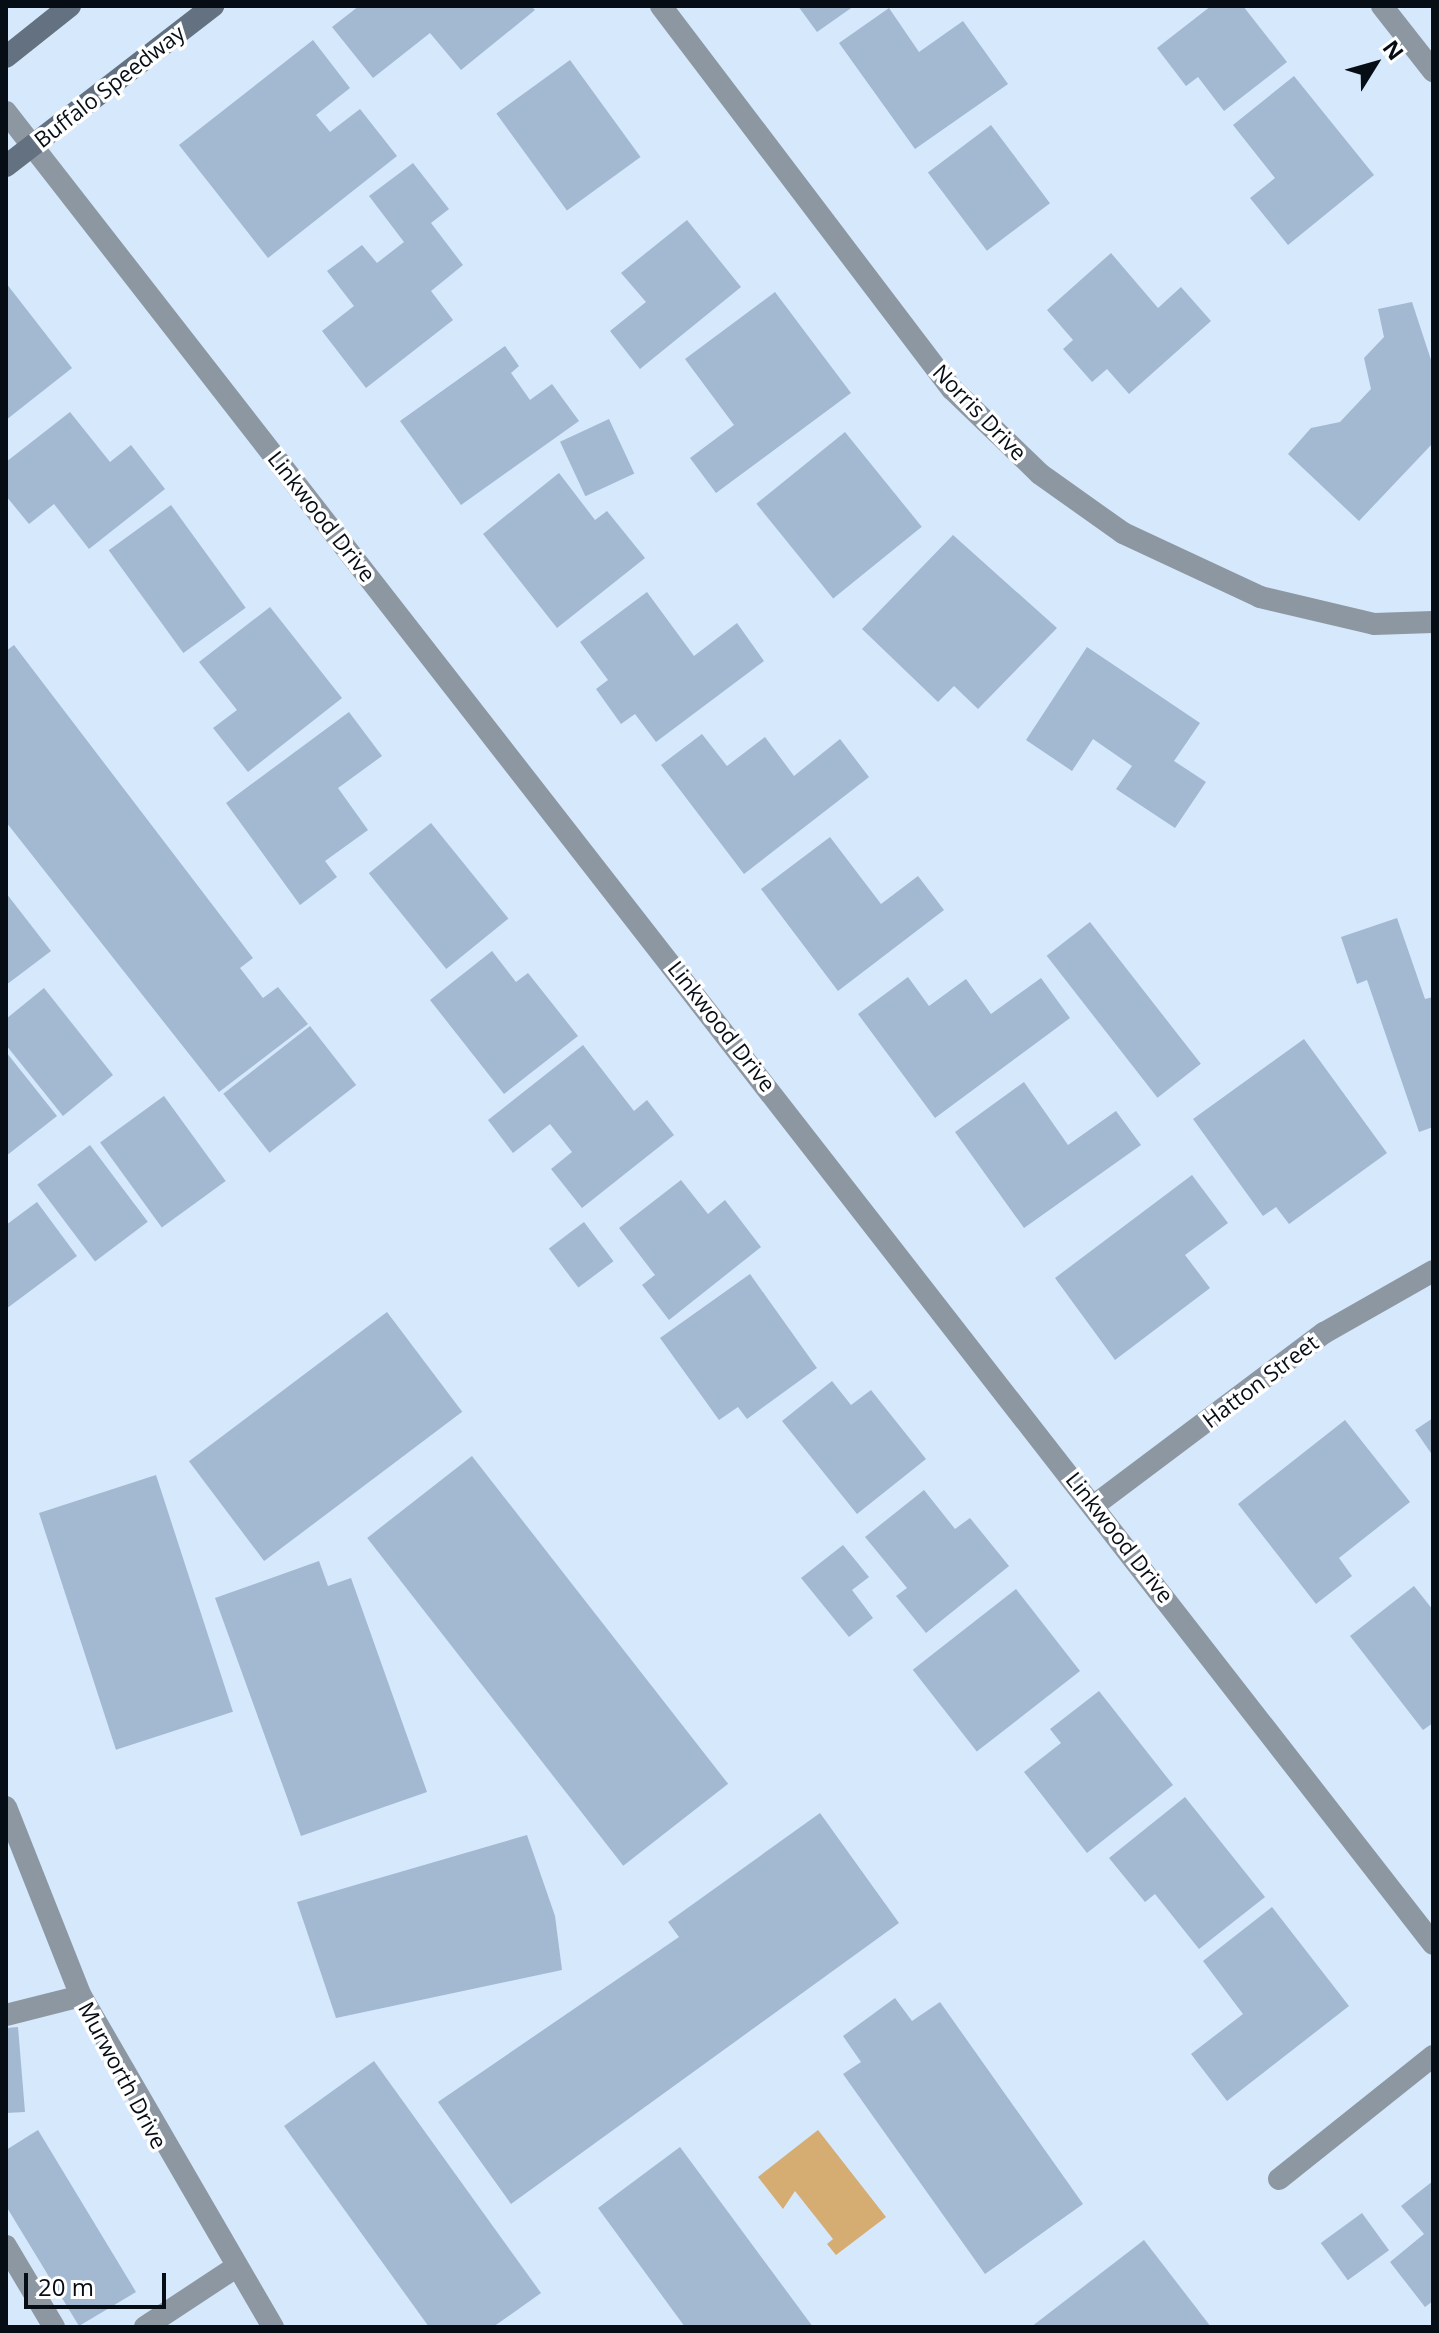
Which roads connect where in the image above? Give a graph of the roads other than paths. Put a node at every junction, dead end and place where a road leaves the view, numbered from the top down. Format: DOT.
graph roads {
  1 [pos="70,6"];
  2 [pos="213,6"];
  3 [pos="661,6"];
  4 [pos="1382,6"];
  5 [pos="6,57"];
  6 [pos="1433,71"];
  7 [pos="6,112"];
  8 [pos="32,145"];
  9 [pos="6,166"];
  10 [pos="1433,622"];
  11 [pos="1433,1271"];
  12 [pos="1096,1504"];
  13 [pos="6,1807"];
  14 [pos="1433,1944"];
  15 [pos="81,1996"];
  16 [pos="6,2015"];
  17 [pos="1433,2056"];
  18 [pos="1279,2179"];
  19 [pos="6,2246"];
  20 [pos="233,2269"];
  21 [pos="54,2327"];
  22 [pos="145,2327"];
  23 [pos="272,2327"];
  1 -- 5 [label="main road"];
  2 -- 8 [label="main road, Buffalo Speedway"];
  3 -- 10 [label="street, Norris Drive"];
  4 -- 6 [label="street"];
  7 -- 8 [label="street, Linkwood Drive"];
  8 -- 9 [label="main road, Buffalo Speedway"];
  8 -- 12 [label="street, Linkwood Drive"];
  11 -- 12 [label="street, Hatton Street"];
  12 -- 14 [label="street, Linkwood Drive"];
  13 -- 15 [label="street, Murworth Drive"];
  15 -- 16 [label="street"];
  15 -- 20 [label="street, Murworth Drive"];
  17 -- 18 [label="street"];
  19 -- 21 [label="street"];
  20 -- 22 [label="street"];
  20 -- 23 [label="street, Murworth Drive"];
}
